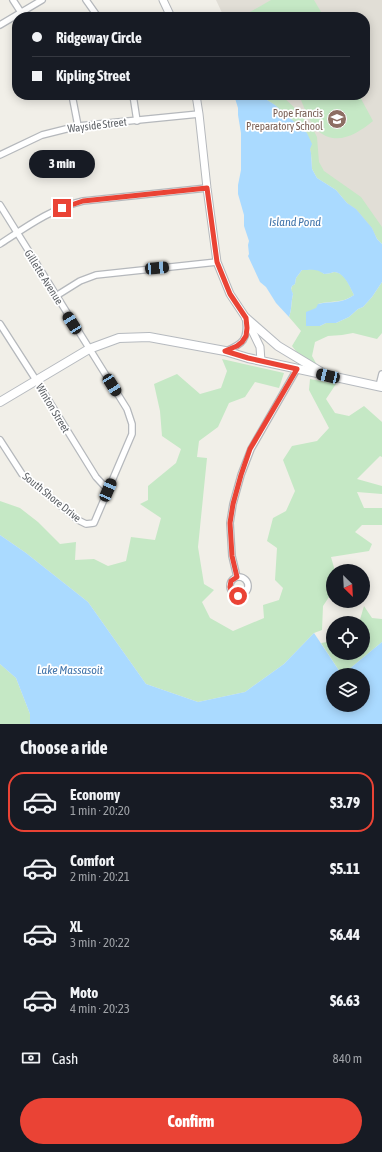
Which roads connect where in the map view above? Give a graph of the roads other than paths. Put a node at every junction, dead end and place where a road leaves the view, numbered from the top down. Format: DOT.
graph roads {
  1 [pos="13,0"];
  2 [pos="42,0"];
  3 [pos="86,0"];
  4 [pos="164,0"];
  5 [pos="21,12"];
  6 [pos="27,12"];
  7 [pos="94,12"];
  8 [pos="169,12"];
  9 [pos="12,20"];
  10 [pos="0,25"];
  11 [pos="73,100"];
  12 [pos="134,100"];
  13 [pos="197,100"];
  14 [pos="200,114"];
  15 [pos="137,120"];
  16 [pos="78,126"];
  17 [pos="0,155"];
  18 [pos="207,188"];
  19 [pos="0,204"];
  20 [pos="17,233"];
  21 [pos="0,244"];
  22 [pos="217,262"];
  23 [pos="56,296"];
  24 [pos="246,318"];
  25 [pos="0,324"];
  26 [pos="89,349"];
  27 [pos="225,351"];
  28 [pos="261,361"];
  29 [pos="297,369"];
  30 [pos="382,374"];
  31 [pos="328,376"];
  32 [pos="36,380"];
  33 [pos="381,386"];
  34 [pos="0,402"];
  35 [pos="0,440"];
  36 [pos="108,490"];
  37 [pos="237,577"];
  1 -- 5 [label="street"];
  2 -- 6 [label="street"];
  3 -- 7 [label="street"];
  4 -- 8 [label="street"];
  9 -- 10 [label="street"];
  11 -- 16 [label="street"];
  12 -- 15 [label="street"];
  13 -- 14 [label="street"];
  14 -- 15 [label="street, Wayside Street"];
  14 -- 18 [label="street"];
  15 -- 16 [label="street, Wayside Street"];
  16 -- 17 [label="street, Wayside Street"];
  18 -- 20 [label="street"];
  18 -- 22 [label="street"];
  19 -- 20 [label="street, Gillette Avenue"];
  20 -- 21 [label="street"];
  20 -- 23 [label="street, Gillette Avenue"];
  22 -- 23 [label="street"];
  22 -- 24 [label="street"];
  23 -- 26 [label="street, Gillette Avenue"];
  24 -- 27 [label="street"];
  24 -- 28 [label="street"];
  24 -- 31 [label="main road"];
  25 -- 32 [label="street, Winton Street"];
  26 -- 27 [label="main road"];
  26 -- 32 [label="main road"];
  26 -- 36 [label="street, South Shore Drive"];
  27 -- 28 [label="main road"];
  28 -- 29 [label="main road"];
  29 -- 31 [label="main road"];
  29 -- 37 [label="street"];
  30 -- 33 [label="street"];
  31 -- 33 [label="main road"];
  32 -- 34 [label="main road"];
  32 -- 36 [label="street, Winton Street"];
  35 -- 36 [label="street, South Shore Drive"];
}
